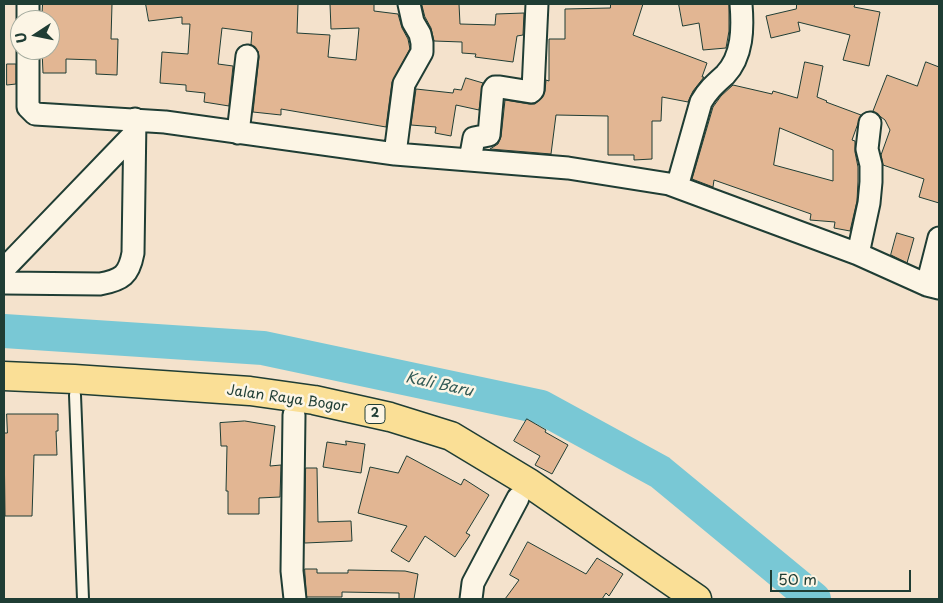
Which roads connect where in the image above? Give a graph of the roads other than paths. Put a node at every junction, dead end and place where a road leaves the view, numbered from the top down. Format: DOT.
graph roads {
  1 [pos="409,4"];
  2 [pos="537,4"];
  3 [pos="740,4"];
  4 [pos="247,56"];
  5 [pos="28,60"];
  6 [pos="870,123"];
  7 [pos="135,126"];
  8 [pos="238,133"];
  9 [pos="395,154"];
  10 [pos="470,160"];
  11 [pos="677,187"];
  12 [pos="939,238"];
  13 [pos="858,254"];
  14 [pos="4,268"];
  15 [pos="4,283"];
  16 [pos="933,286"];
  17 [pos="4,376"];
  18 [pos="4,392"];
  19 [pos="75,395"];
  20 [pos="294,415"];
  21 [pos="518,498"];
  22 [pos="83,599"];
  23 [pos="295,599"];
  24 [pos="471,599"];
  25 [pos="665,599"];
  26 [pos="697,599"];
  1 -- 9 [label="street"];
  2 -- 10 [label="street"];
  3 -- 11 [label="street"];
  4 -- 8 [label="street"];
  5 -- 7 [label="street"];
  6 -- 13 [label="street"];
  7 -- 8 [label="street"];
  7 -- 14 [label="street"];
  7 -- 15 [label="street"];
  8 -- 9 [label="street"];
  9 -- 10 [label="street"];
  10 -- 11 [label="street"];
  11 -- 13 [label="street"];
  12 -- 16 [label="street"];
  13 -- 16 [label="street"];
  17 -- 26 [label="highway, Jalan Raya Bogor / 2"];
  18 -- 19 [label="highway, Jalan Raya Bogor / 2"];
  19 -- 20 [label="highway, Jalan Raya Bogor / 2"];
  19 -- 22 [label="lane"];
  20 -- 21 [label="highway, Jalan Raya Bogor / 2"];
  20 -- 23 [label="street"];
  21 -- 24 [label="street"];
  21 -- 25 [label="highway, Jalan Raya Bogor / 2"];
}
